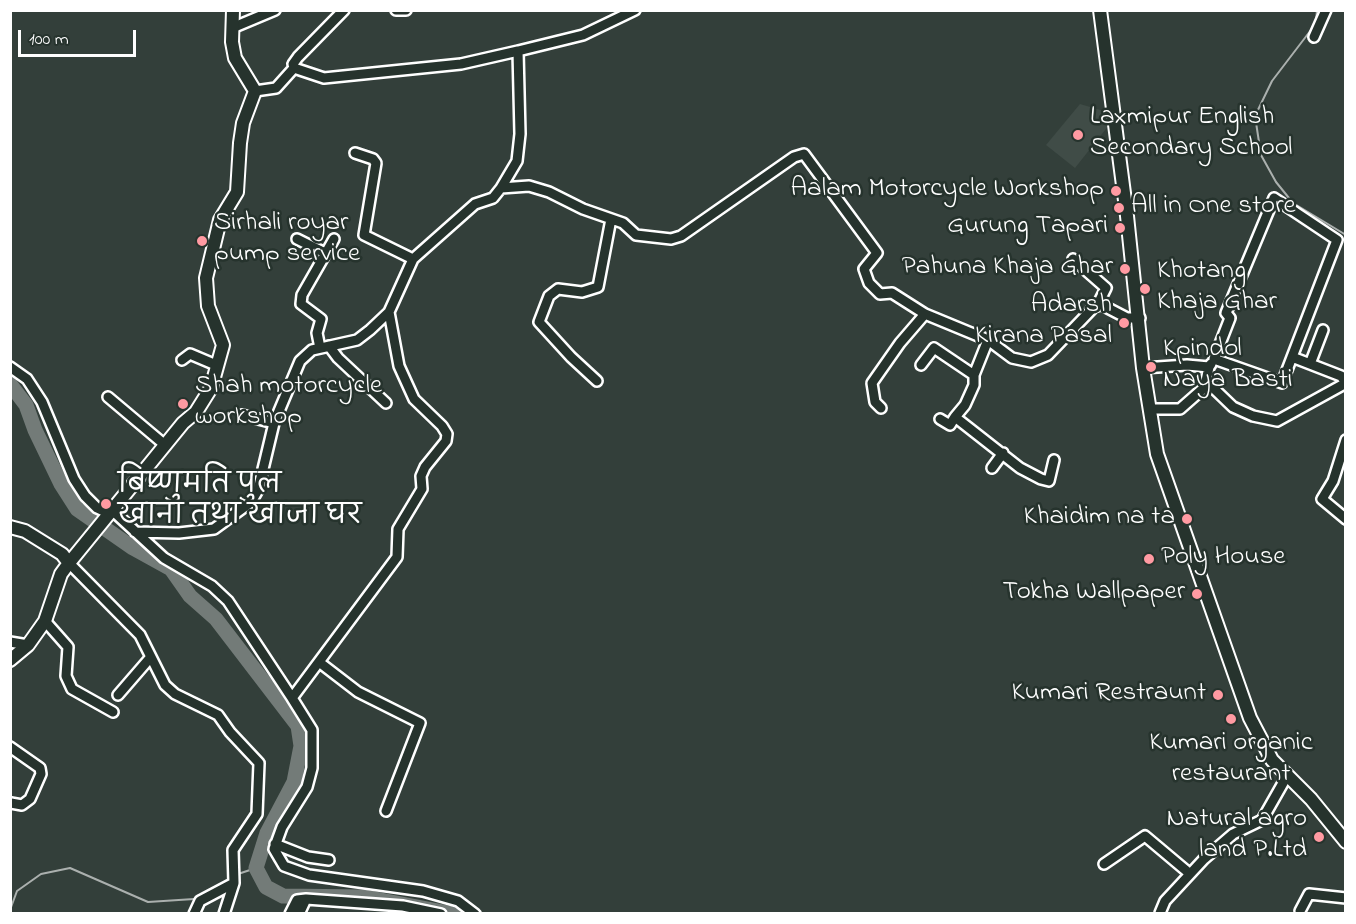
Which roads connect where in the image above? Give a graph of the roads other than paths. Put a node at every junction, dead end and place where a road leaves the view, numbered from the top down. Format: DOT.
graph roads {
  1 [pos="233,10"];
  2 [pos="275,10"];
  3 [pos="396,10"];
  4 [pos="406,10"];
  5 [pos="635,10"];
  6 [pos="1100,10"];
  7 [pos="1326,10"];
  8 [pos="339,12"];
  9 [pos="232,28"];
  10 [pos="1314,37"];
  11 [pos="518,51"];
  12 [pos="294,68"];
  13 [pos="255,91"];
  14 [pos="355,153"];
  15 [pos="501,188"];
  16 [pos="611,219"];
  17 [pos="334,238"];
  18 [pos="297,239"];
  19 [pos="325,253"];
  20 [pos="413,259"];
  21 [pos="1074,259"];
  22 [pos="1097,306"];
  23 [pos="389,312"];
  24 [pos="925,315"];
  25 [pos="1140,318"];
  26 [pos="1323,330"];
  27 [pos="988,340"];
  28 [pos="325,347"];
  29 [pos="1293,357"];
  30 [pos="182,360"];
  31 [pos="1211,363"];
  32 [pos="1310,364"];
  33 [pos="216,365"];
  34 [pos="921,365"];
  35 [pos="10,367"];
  36 [pos="1143,368"];
  37 [pos="974,375"];
  38 [pos="597,381"];
  39 [pos="1346,382"];
  40 [pos="1214,386"];
  41 [pos="108,397"];
  42 [pos="386,403"];
  43 [pos="881,408"];
  44 [pos="1149,410"];
  45 [pos="242,415"];
  46 [pos="955,417"];
  47 [pos="940,419"];
  48 [pos="274,423"];
  49 [pos="1346,440"];
  50 [pos="165,445"];
  51 [pos="1003,453"];
  52 [pos="1054,460"];
  53 [pos="992,468"];
  54 [pos="109,515"];
  55 [pos="1346,519"];
  56 [pos="10,527"];
  57 [pos="135,532"];
  58 [pos="69,562"];
  59 [pos="45,621"];
  60 [pos="10,642"];
  61 [pos="28,645"];
  62 [pos="150,658"];
  63 [pos="10,660"];
  64 [pos="319,662"];
  65 [pos="118,695"];
  66 [pos="292,698"];
  67 [pos="113,712"];
  68 [pos="10,747"];
  69 [pos="1287,776"];
  70 [pos="11,804"];
  71 [pos="386,811"];
  72 [pos="1346,842"];
  73 [pos="275,844"];
  74 [pos="328,860"];
  75 [pos="1104,864"];
  76 [pos="1189,873"];
  77 [pos="234,883"];
  78 [pos="1346,898"];
  79 [pos="306,899"];
  80 [pos="1300,911"];
  81 [pos="1160,913"];
  82 [pos="194,914"];
  83 [pos="224,914"];
  84 [pos="290,914"];
  85 [pos="299,914"];
  86 [pos="441,914"];
  87 [pos="476,914"];
  1 -- 9 [label="street"];
  2 -- 9 [label="street"];
  3 -- 4 [label="street"];
  5 -- 11 [label="street"];
  6 -- 25 [label="street"];
  7 -- 10 [label="street"];
  8 -- 12 [label="street"];
  9 -- 13 [label="street"];
  11 -- 12 [label="street"];
  11 -- 15 [label="street"];
  12 -- 13 [label="street"];
  13 -- 33 [label="street"];
  14 -- 20 [label="street"];
  15 -- 16 [label="street"];
  15 -- 20 [label="street"];
  16 -- 24 [label="street"];
  16 -- 38 [label="street"];
  17 -- 19 [label="street"];
  18 -- 19 [label="street"];
  19 -- 28 [label="street"];
  20 -- 23 [label="street"];
  21 -- 22 [label="street"];
  22 -- 25 [label="street"];
  22 -- 27 [label="street"];
  23 -- 28 [label="street"];
  23 -- 64 [label="street"];
  24 -- 27 [label="street"];
  24 -- 43 [label="street"];
  25 -- 36 [label="street"];
  26 -- 32 [label="street"];
  27 -- 37 [label="street"];
  28 -- 42 [label="street"];
  28 -- 48 [label="street"];
  29 -- 31 [label="street"];
  29 -- 31 [label="street"];
  29 -- 32 [label="street"];
  30 -- 33 [label="street"];
  31 -- 36 [label="street"];
  31 -- 40 [label="street"];
  32 -- 39 [label="street"];
  33 -- 50 [label="street"];
  34 -- 37 [label="street"];
  35 -- 54 [label="street"];
  36 -- 44 [label="street"];
  37 -- 46 [label="street"];
  39 -- 40 [label="street"];
  40 -- 44 [label="street"];
  41 -- 50 [label="street"];
  44 -- 69 [label="street"];
  45 -- 48 [label="street"];
  46 -- 47 [label="street"];
  46 -- 51 [label="street"];
  48 -- 57 [label="street"];
  49 -- 55 [label="street"];
  50 -- 54 [label="street"];
  51 -- 52 [label="street"];
  51 -- 53 [label="street"];
  54 -- 57 [label="street"];
  54 -- 58 [label="street"];
  56 -- 58 [label="street"];
  57 -- 66 [label="street"];
  58 -- 59 [label="street"];
  58 -- 62 [label="street"];
  59 -- 61 [label="street"];
  59 -- 67 [label="street"];
  60 -- 61 [label="street"];
  61 -- 63 [label="street"];
  62 -- 65 [label="street"];
  62 -- 77 [label="street"];
  64 -- 66 [label="street"];
  64 -- 71 [label="street"];
  66 -- 73 [label="street"];
  68 -- 70 [label="street"];
  69 -- 72 [label="street"];
  69 -- 76 [label="street"];
  73 -- 74 [label="street"];
  73 -- 87 [label="street"];
  75 -- 76 [label="street"];
  76 -- 81 [label="street"];
  77 -- 82 [label="street"];
  77 -- 83 [label="street"];
  78 -- 80 [label="street"];
  79 -- 84 [label="street"];
  79 -- 85 [label="street"];
  79 -- 86 [label="street"];
}
